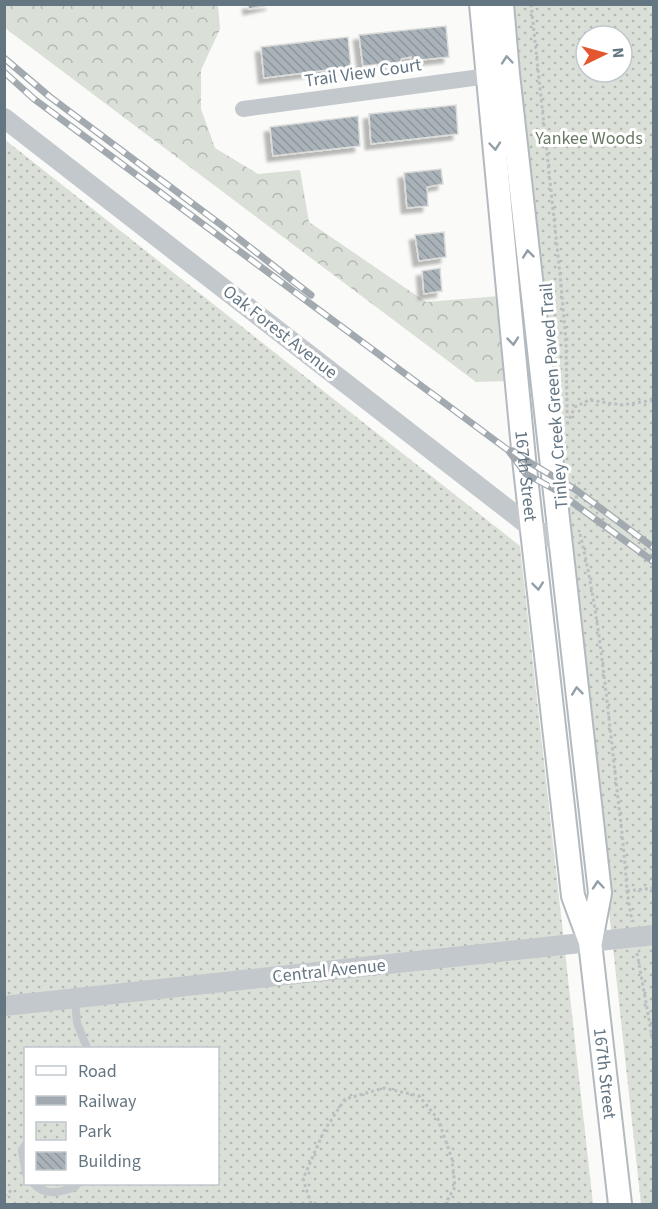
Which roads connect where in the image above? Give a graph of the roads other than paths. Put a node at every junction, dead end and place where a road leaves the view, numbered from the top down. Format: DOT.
graph roads {
  1 [pos="481,4"];
  2 [pos="502,4"];
  3 [pos="488,76"];
  4 [pos="243,109"];
  5 [pos="4,118"];
  6 [pos="532,528"];
  7 [pos="569,536"];
  8 [pos="654,935"];
  9 [pos="590,942"];
  10 [pos="75,999"];
  11 [pos="4,1006"];
  12 [pos="87,1047"];
  13 [pos="24,1147"];
  14 [pos="24,1162"];
  15 [pos="35,1185"];
  16 [pos="76,1185"];
  17 [pos="620,1204"];
  1 -- 3 [label="main road, 167th Street"];
  7 -- 2 [label="main road, 167th Street, one-way"];
  3 -- 4 [label="street, Trail View Court"];
  3 -- 6 [label="main road, 167th Street, one-way"];
  5 -- 6 [label="street, Oak Forest Avenue"];
  6 -- 7 [label="street, Oak Forest Avenue"];
  6 -- 9 [label="main road, 167th Street, one-way"];
  9 -- 7 [label="main road, 167th Street, one-way"];
  8 -- 9 [label="street, Central Avenue"];
  9 -- 10 [label="street, Central Avenue"];
  9 -- 17 [label="main road, 167th Street"];
  10 -- 11 [label="street, Central Avenue"];
  10 -- 12 [label="lane"];
  13 -- 14 [label="lane"];
  15 -- 16 [label="lane"];
}
